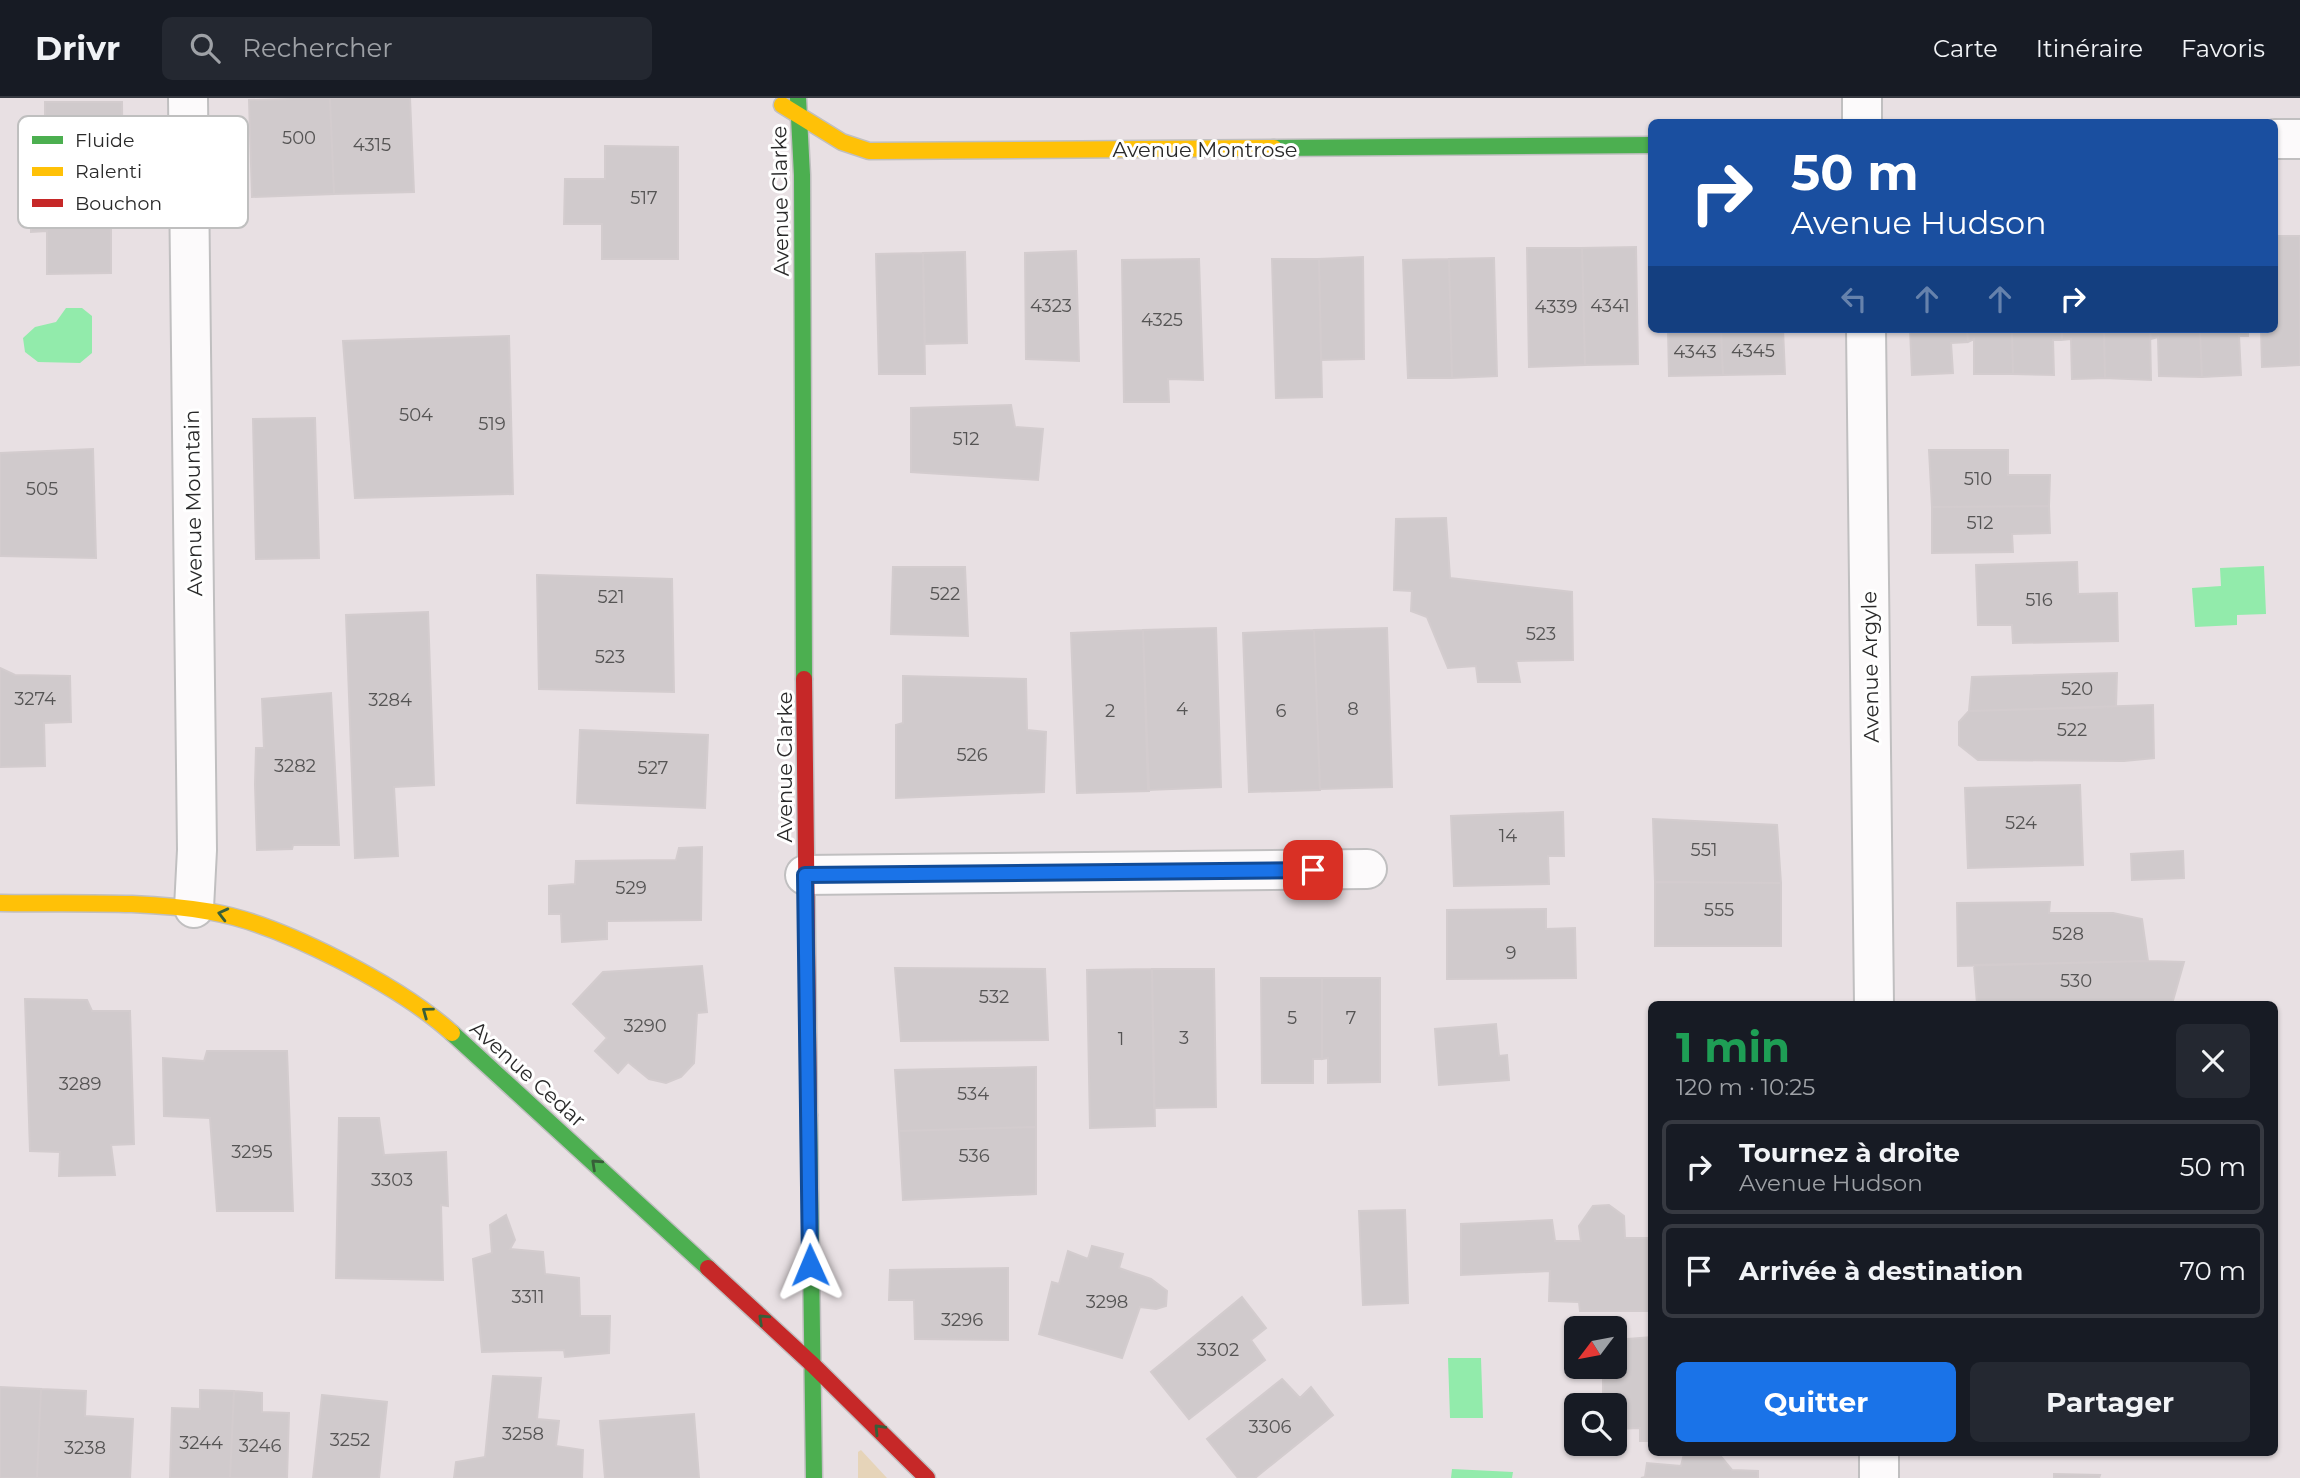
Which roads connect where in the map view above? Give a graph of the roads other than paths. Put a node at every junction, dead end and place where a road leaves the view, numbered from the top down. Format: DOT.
graph roads {
  1 [pos="188,98"];
  2 [pos="771,98"];
  3 [pos="798,98"];
  4 [pos="1862,98"];
  5 [pos="188,116"];
  6 [pos="799,117"];
  7 [pos="1863,119"];
  8 [pos="2278,139"];
  9 [pos="2300,139"];
  10 [pos="1648,145"];
  11 [pos="190,228"];
  12 [pos="1866,333"];
  13 [pos="1367,869"];
  14 [pos="805,875"];
  15 [pos="0,903"];
  16 [pos="194,908"];
  17 [pos="1874,1001"];
  18 [pos="813,1365"];
  19 [pos="1879,1456"];
  20 [pos="814,1478"];
  21 [pos="927,1478"];
  22 [pos="1879,1478"];
  1 -- 5 [label="street, Avenue Mountain"];
  2 -- 6 [label="street, Avenue Montrose"];
  3 -- 6 [label="street, Avenue Clarke"];
  4 -- 7 [label="street"];
  6 -- 10 [label="street, Avenue Montrose"];
  6 -- 14 [label="street, Avenue Clarke"];
  8 -- 9 [label="street"];
  11 -- 16 [label="street, Avenue Mountain"];
  12 -- 17 [label="street, Avenue Argyle"];
  13 -- 14 [label="street"];
  14 -- 18 [label="street, Avenue Clarke"];
  15 -- 16 [label="street, Avenue Cedar"];
  18 -- 16 [label="street, Avenue Cedar, one-way"];
  18 -- 20 [label="street, Avenue Clarke"];
  21 -- 18 [label="street, Avenue Cedar, one-way"];
  19 -- 22 [label="street"];
}
